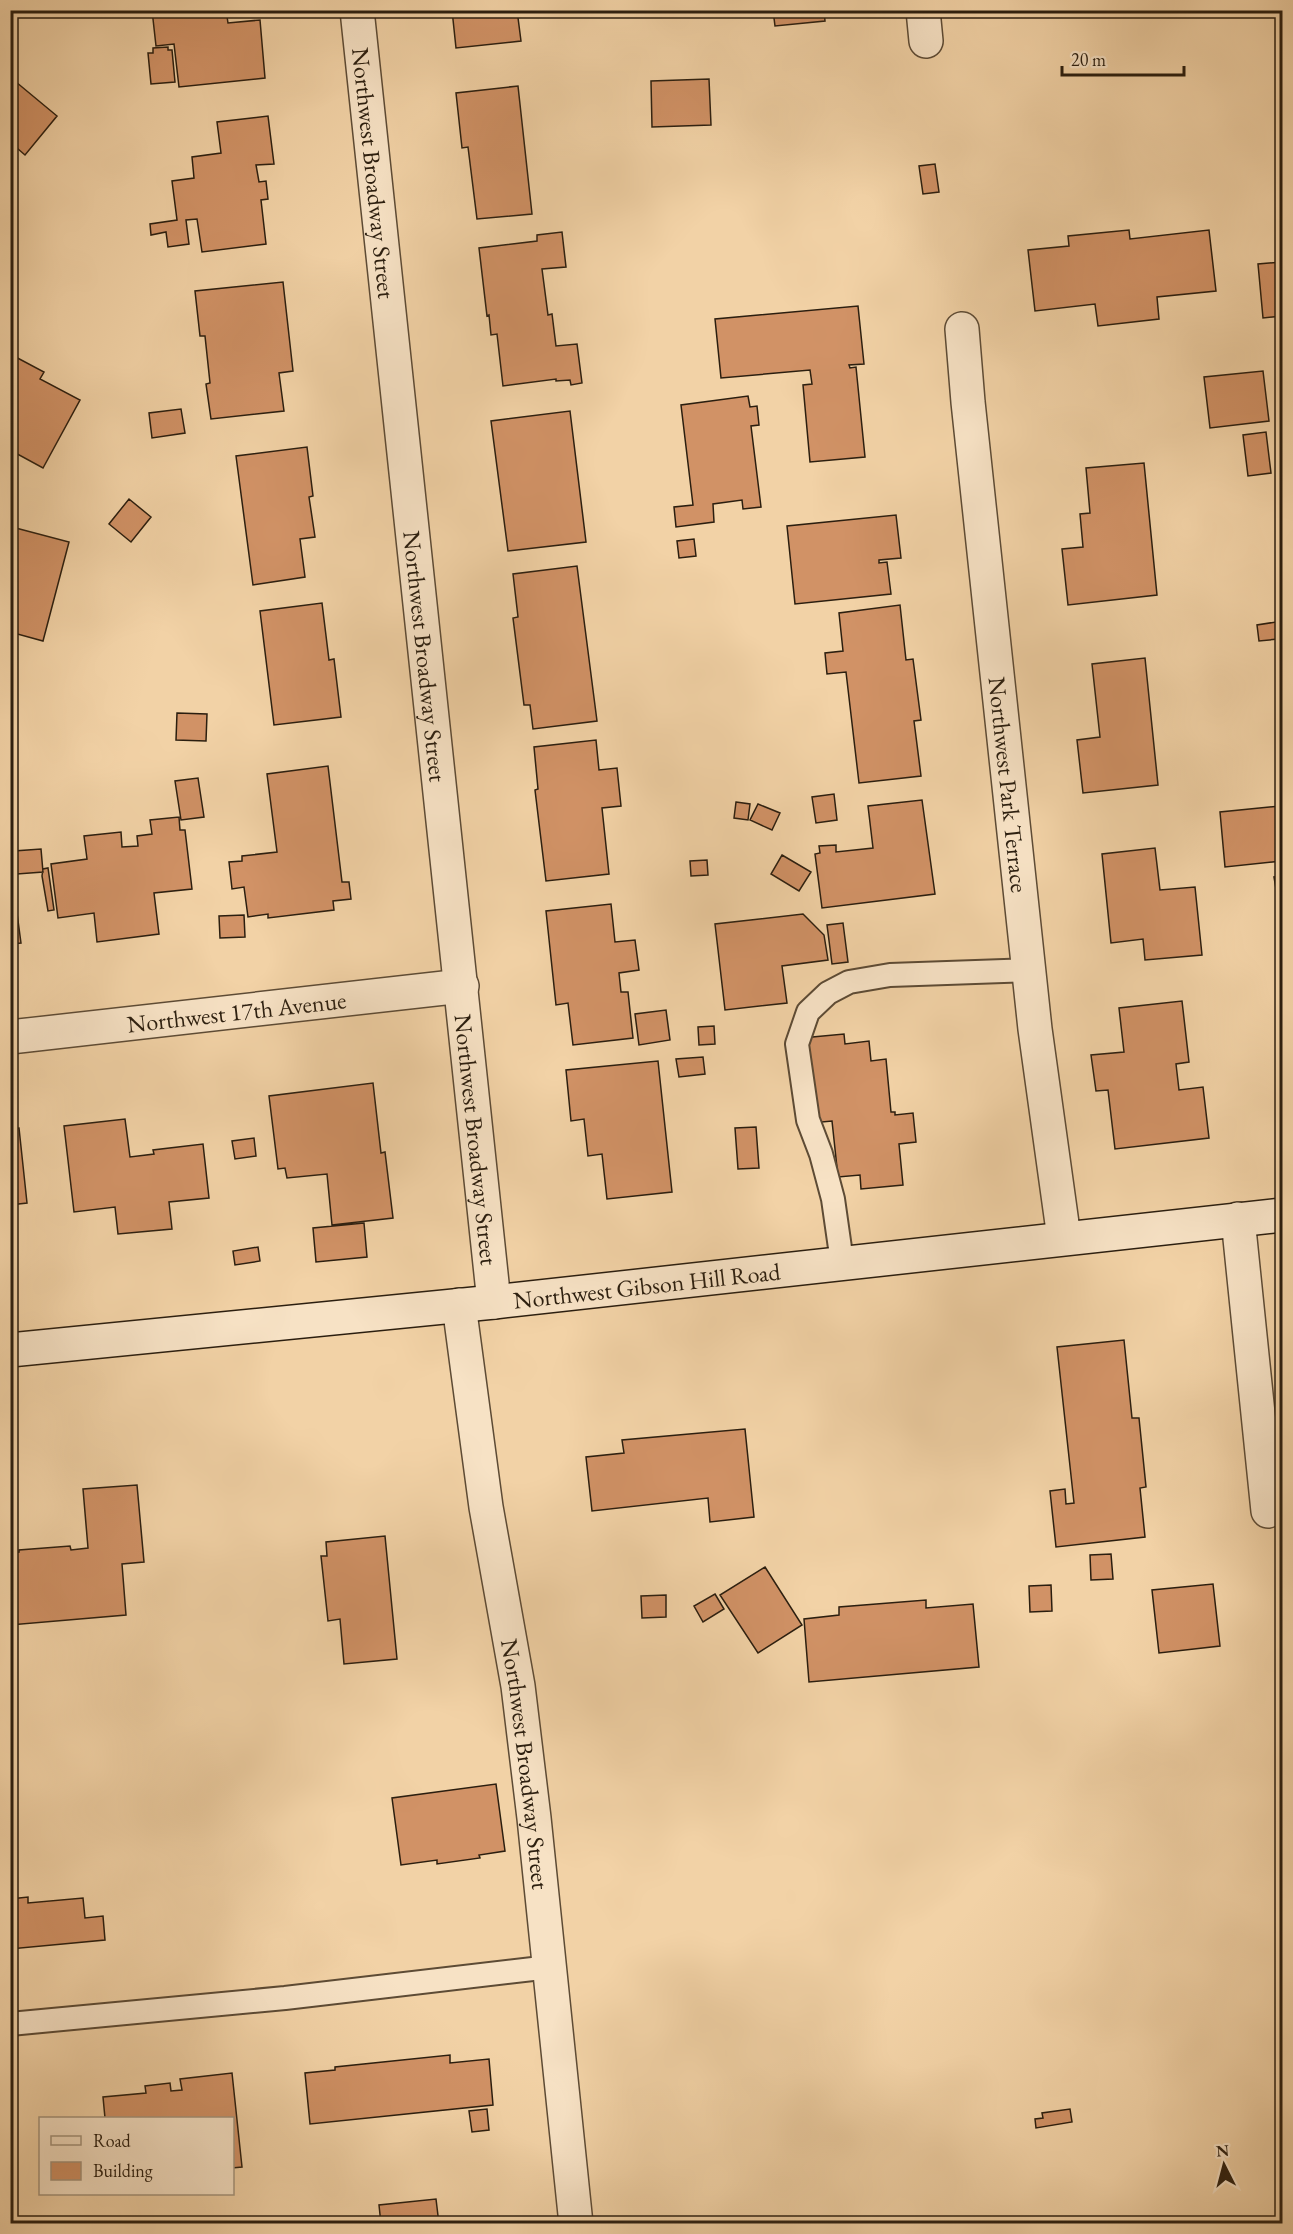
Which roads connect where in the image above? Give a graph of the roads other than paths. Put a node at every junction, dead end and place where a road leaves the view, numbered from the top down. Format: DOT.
graph roads {
  1 [pos="357,10"];
  2 [pos="962,329"];
  3 [pos="1029,970"];
  4 [pos="462,986"];
  5 [pos="10,1037"];
  6 [pos="1282,1215"];
  7 [pos="1238,1219"];
  8 [pos="1064,1238"];
  9 [pos="842,1262"];
  10 [pos="494,1302"];
  11 [pos="459,1305"];
  12 [pos="10,1350"];
  13 [pos="1268,1511"];
  14 [pos="550,1967"];
  15 [pos="10,2024"];
  16 [pos="576,2223"];
  1 -- 4 [label="street, Northwest Broadway Street"];
  2 -- 3 [label="street, Northwest Park Terrace"];
  3 -- 8 [label="street, Northwest Park Terrace"];
  3 -- 9 [label="lane"];
  4 -- 5 [label="street, Northwest 17th Avenue"];
  4 -- 10 [label="street, Northwest Broadway Street"];
  6 -- 7 [label="street, Northwest Gibson Hill Road"];
  7 -- 8 [label="street, Northwest Gibson Hill Road"];
  7 -- 13 [label="street"];
  8 -- 9 [label="street, Northwest Gibson Hill Road"];
  9 -- 10 [label="street, Northwest Gibson Hill Road"];
  10 -- 11 [label="street, Northwest Gibson Hill Road"];
  11 -- 12 [label="street, Northwest Gibson Hill Road"];
  11 -- 14 [label="street, Northwest Broadway Street"];
  14 -- 15 [label="lane"];
  14 -- 16 [label="street, Northwest Broadway Street"];
}
